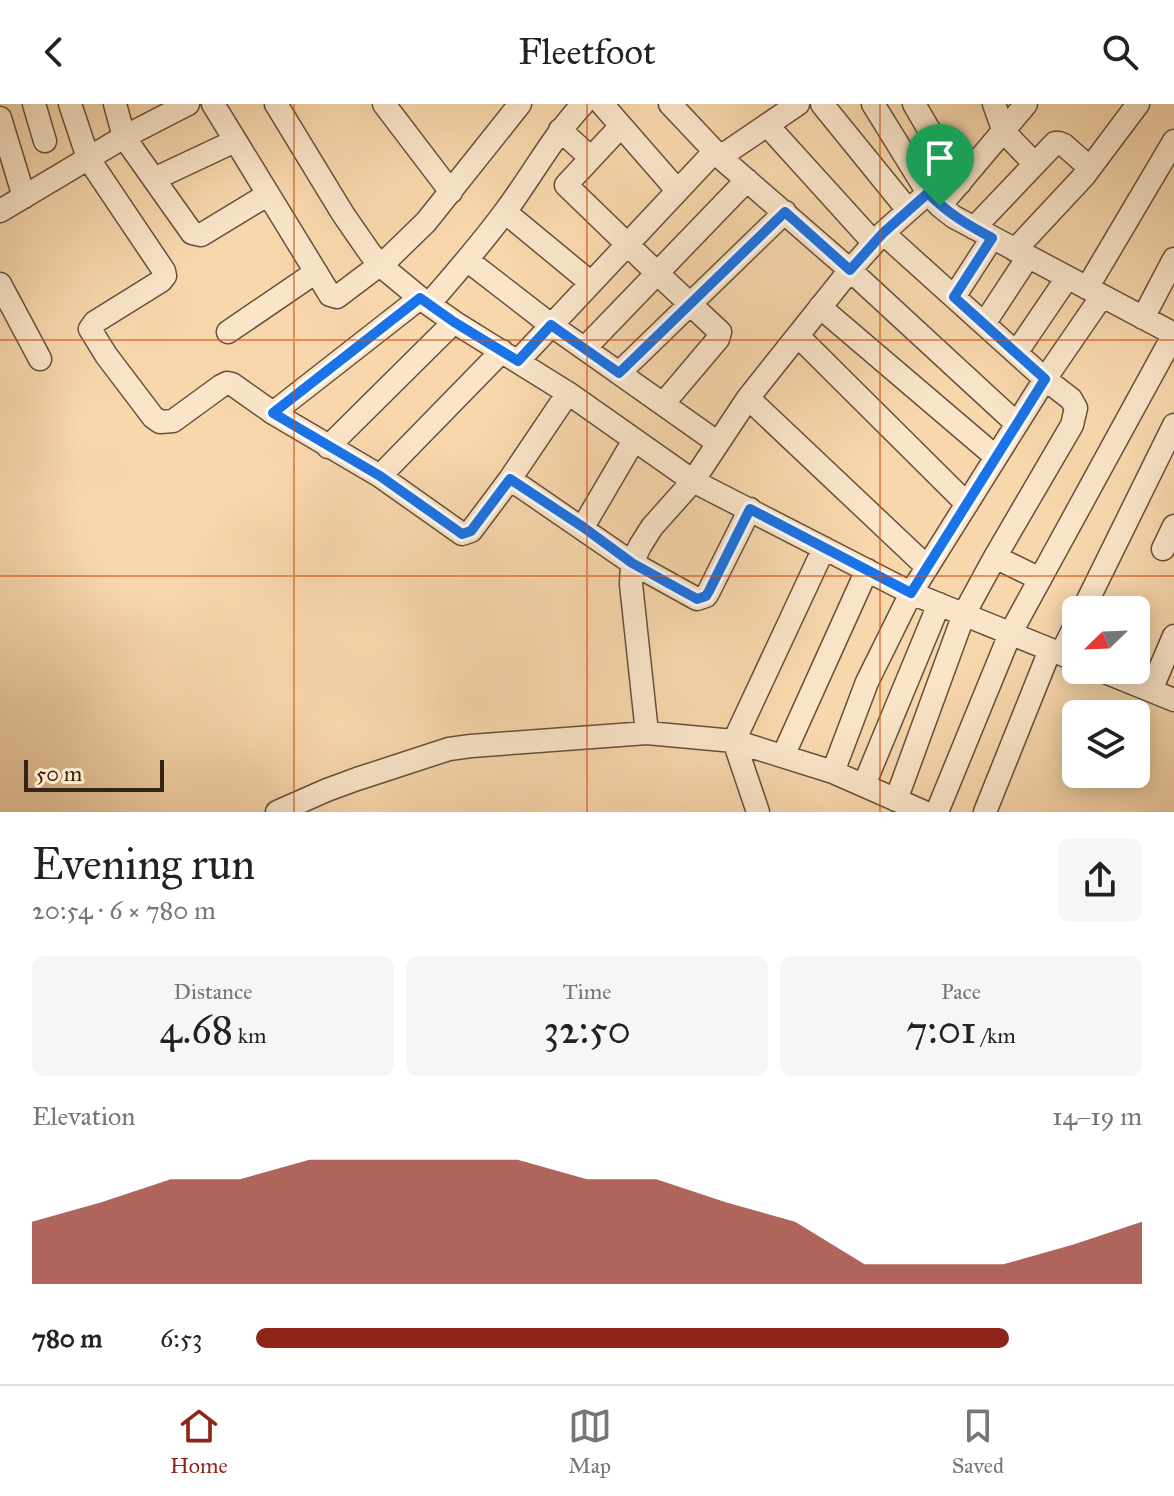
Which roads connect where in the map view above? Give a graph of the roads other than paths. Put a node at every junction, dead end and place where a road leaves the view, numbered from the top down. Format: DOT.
graph roads {
  1 [pos="34,104"];
  2 [pos="70,104"];
  3 [pos="115,104"];
  4 [pos="213,104"];
  5 [pos="276,104"];
  6 [pos="384,104"];
  7 [pos="520,104"];
  8 [pos="583,104"];
  9 [pos="602,104"];
  10 [pos="671,104"];
  11 [pos="798,104"];
  12 [pos="822,104"];
  13 [pos="873,104"];
  14 [pos="914,104"];
  15 [pos="994,104"];
  16 [pos="1026,104"];
  17 [pos="1138,104"];
  18 [pos="175,107"];
  19 [pos="0,118"];
  20 [pos="767,125"];
  21 [pos="621,126"];
  22 [pos="560,130"];
  23 [pos="1004,132"];
  24 [pos="124,137"];
  25 [pos="45,141"];
  26 [pos="235,141"];
  27 [pos="1174,141"];
  28 [pos="718,154"];
  29 [pos="88,158"];
  30 [pos="591,158"];
  31 [pos="539,162"];
  32 [pos="1035,164"];
  33 [pos="1090,168"];
  34 [pos="154,179"];
  35 [pos="747,180"];
  36 [pos="960,183"];
  37 [pos="566,185"];
  38 [pos="677,190"];
  39 [pos="451,192"];
  40 [pos="267,195"];
  41 [pos="24,197"];
  42 [pos="934,200"];
  43 [pos="908,210"];
  44 [pos="0,211"];
  45 [pos="505,212"];
  46 [pos="785,212"];
  47 [pos="983,233"];
  48 [pos="879,238"];
  49 [pos="627,243"];
  50 [pos="1022,254"];
  51 [pos="1174,259"];
  52 [pos="467,260"];
  53 [pos="380,265"];
  54 [pos="850,270"];
  55 [pos="316,272"];
  56 [pos="658,274"];
  57 [pos="591,283"];
  58 [pos="0,284"];
  59 [pos="1085,287"];
  60 [pos="954,297"];
  61 [pos="424,301"];
  62 [pos="691,304"];
  63 [pos="820,307"];
  64 [pos="1143,318"];
  65 [pos="454,322"];
  66 [pos="984,324"];
  67 [pos="551,325"];
  68 [pos="228,332"];
  69 [pos="1174,334"];
  70 [pos="798,336"];
  71 [pos="585,348"];
  72 [pos="1016,353"];
  73 [pos="510,356"];
  74 [pos="40,359"];
  75 [pos="619,373"];
  76 [pos="1045,379"];
  77 [pos="568,393"];
  78 [pos="748,398"];
  79 [pos="663,404"];
  80 [pos="273,413"];
  81 [pos="1017,424"];
  82 [pos="1174,425"];
  83 [pos="634,440"];
  84 [pos="718,443"];
  85 [pos="328,447"];
  86 [pos="996,457"];
  87 [pos="380,476"];
  88 [pos="510,479"];
  89 [pos="693,481"];
  90 [pos="967,504"];
  91 [pos="750,509"];
  92 [pos="1174,526"];
  93 [pos="583,527"];
  94 [pos="824,548"];
  95 [pos="1163,549"];
  96 [pos="995,557"];
  97 [pos="632,563"];
  98 [pos="927,567"];
  99 [pos="867,570"];
  100 [pos="1040,579"];
  101 [pos="911,593"];
  102 [pos="1090,596"];
  103 [pos="939,604"];
  104 [pos="964,614"];
  105 [pos="1010,634"];
  106 [pos="1174,636"];
  107 [pos="1062,655"];
  108 [pos="1136,684"];
  109 [pos="1151,690"];
  110 [pos="1174,700"];
  111 [pos="647,733"];
  112 [pos="734,741"];
  113 [pos="783,756"];
  114 [pos="833,772"];
  115 [pos="864,785"];
  116 [pos="896,800"];
  117 [pos="277,812"];
  118 [pos="758,812"];
  119 [pos="924,812"];
  120 [pos="937,812"];
  121 [pos="985,812"];
  1 -- 25 [label="street"];
  2 -- 29 [label="street"];
  3 -- 24 [label="street"];
  4 -- 26 [label="street"];
  5 -- 53 [label="street"];
  6 -- 39 [label="street"];
  7 -- 39 [label="street"];
  8 -- 22 [label="street"];
  9 -- 21 [label="street"];
  10 -- 28 [label="street"];
  11 -- 20 [label="street"];
  12 -- 43 [label="street"];
  13 -- 42 [label="street"];
  14 -- 36 [label="street"];
  15 -- 23 [label="street"];
  16 -- 23 [label="street"];
  17 -- 33 [label="street"];
  18 -- 24 [label="street"];
  19 -- 41 [label="street"];
  20 -- 28 [label="street"];
  20 -- 48 [label="street"];
  21 -- 30 [label="street"];
  21 -- 38 [label="street"];
  22 -- 30 [label="street"];
  22 -- 31 [label="street"];
  23 -- 32 [label="street"];
  23 -- 36 [label="street"];
  24 -- 29 [label="street"];
  24 -- 34 [label="street"];
  26 -- 34 [label="street"];
  26 -- 40 [label="street"];
  27 -- 59 [label="street"];
  28 -- 35 [label="street"];
  28 -- 38 [label="street"];
  29 -- 41 [label="street"];
  29 -- 80 [label="street"];
  30 -- 37 [label="street"];
  31 -- 37 [label="street"];
  31 -- 45 [label="street"];
  32 -- 33 [label="street"];
  32 -- 47 [label="street"];
  33 -- 50 [label="street"];
  34 -- 40 [label="street"];
  35 -- 46 [label="street"];
  35 -- 56 [label="street"];
  36 -- 42 [label="street"];
  37 -- 49 [label="street"];
  38 -- 49 [label="street"];
  39 -- 53 [label="street"];
  40 -- 55 [label="street"];
  41 -- 44 [label="street"];
  42 -- 43 [label="street"];
  42 -- 47 [label="street"];
  43 -- 48 [label="street"];
  45 -- 52 [label="street"];
  45 -- 57 [label="street"];
  46 -- 54 [label="street"];
  46 -- 62 [label="street"];
  47 -- 50 [label="street"];
  47 -- 60 [label="street"];
  48 -- 54 [label="street"];
  48 -- 60 [label="street"];
  49 -- 56 [label="street"];
  49 -- 57 [label="street"];
  50 -- 59 [label="street"];
  50 -- 66 [label="street"];
  51 -- 64 [label="street"];
  52 -- 61 [label="street"];
  52 -- 67 [label="street"];
  53 -- 55 [label="street"];
  53 -- 61 [label="street"];
  54 -- 63 [label="street"];
  54 -- 81 [label="street"];
  55 -- 68 [label="street"];
  56 -- 62 [label="street"];
  56 -- 71 [label="street"];
  57 -- 67 [label="street"];
  58 -- 74 [label="street"];
  59 -- 64 [label="street"];
  59 -- 72 [label="street"];
  59 -- 76 [label="street"];
  60 -- 66 [label="street"];
  61 -- 65 [label="street"];
  61 -- 80 [label="street"];
  62 -- 75 [label="street"];
  62 -- 79 [label="street"];
  63 -- 70 [label="street"];
  63 -- 86 [label="street"];
  64 -- 69 [label="street"];
  65 -- 73 [label="street"];
  65 -- 85 [label="street"];
  66 -- 72 [label="street"];
  67 -- 71 [label="street"];
  67 -- 73 [label="street"];
  69 -- 100 [label="street"];
  70 -- 78 [label="street"];
  70 -- 90 [label="street"];
  71 -- 75 [label="street"];
  72 -- 76 [label="street"];
  73 -- 77 [label="street"];
  73 -- 87 [label="street"];
  75 -- 79 [label="street"];
  76 -- 81 [label="street"];
  76 -- 96 [label="street"];
  77 -- 83 [label="street"];
  77 -- 88 [label="street"];
  78 -- 84 [label="street"];
  78 -- 98 [label="street"];
  79 -- 84 [label="street"];
  80 -- 85 [label="street"];
  81 -- 86 [label="street"];
  82 -- 102 [label="street"];
  83 -- 89 [label="street"];
  83 -- 93 [label="street"];
  84 -- 89 [label="street"];
  85 -- 87 [label="street"];
  86 -- 90 [label="street"];
  87 -- 88 [label="street"];
  88 -- 93 [label="street"];
  89 -- 91 [label="street"];
  89 -- 97 [label="street"];
  90 -- 98 [label="street"];
  91 -- 94 [label="street"];
  91 -- 97 [label="street"];
  92 -- 95 [label="street"];
  93 -- 97 [label="street"];
  94 -- 99 [label="street"];
  94 -- 112 [label="street"];
  96 -- 100 [label="street"];
  96 -- 104 [label="street"];
  97 -- 111 [label="street"];
  98 -- 101 [label="street"];
  99 -- 101 [label="street"];
  99 -- 113 [label="street"];
  100 -- 105 [label="street"];
  101 -- 103 [label="street"];
  101 -- 114 [label="street"];
  103 -- 104 [label="street"];
  103 -- 115 [label="street"];
  104 -- 105 [label="street"];
  104 -- 116 [label="street"];
  105 -- 107 [label="street"];
  105 -- 120 [label="street"];
  106 -- 109 [label="street"];
  107 -- 121 [label="street"];
  108 -- 109 [label="street"];
  109 -- 110 [label="street"];
  111 -- 112 [label="street"];
  111 -- 117 [label="street"];
  112 -- 113 [label="street"];
  112 -- 118 [label="street"];
  113 -- 114 [label="street"];
  114 -- 115 [label="street"];
  115 -- 116 [label="street"];
  116 -- 119 [label="street"];
}
